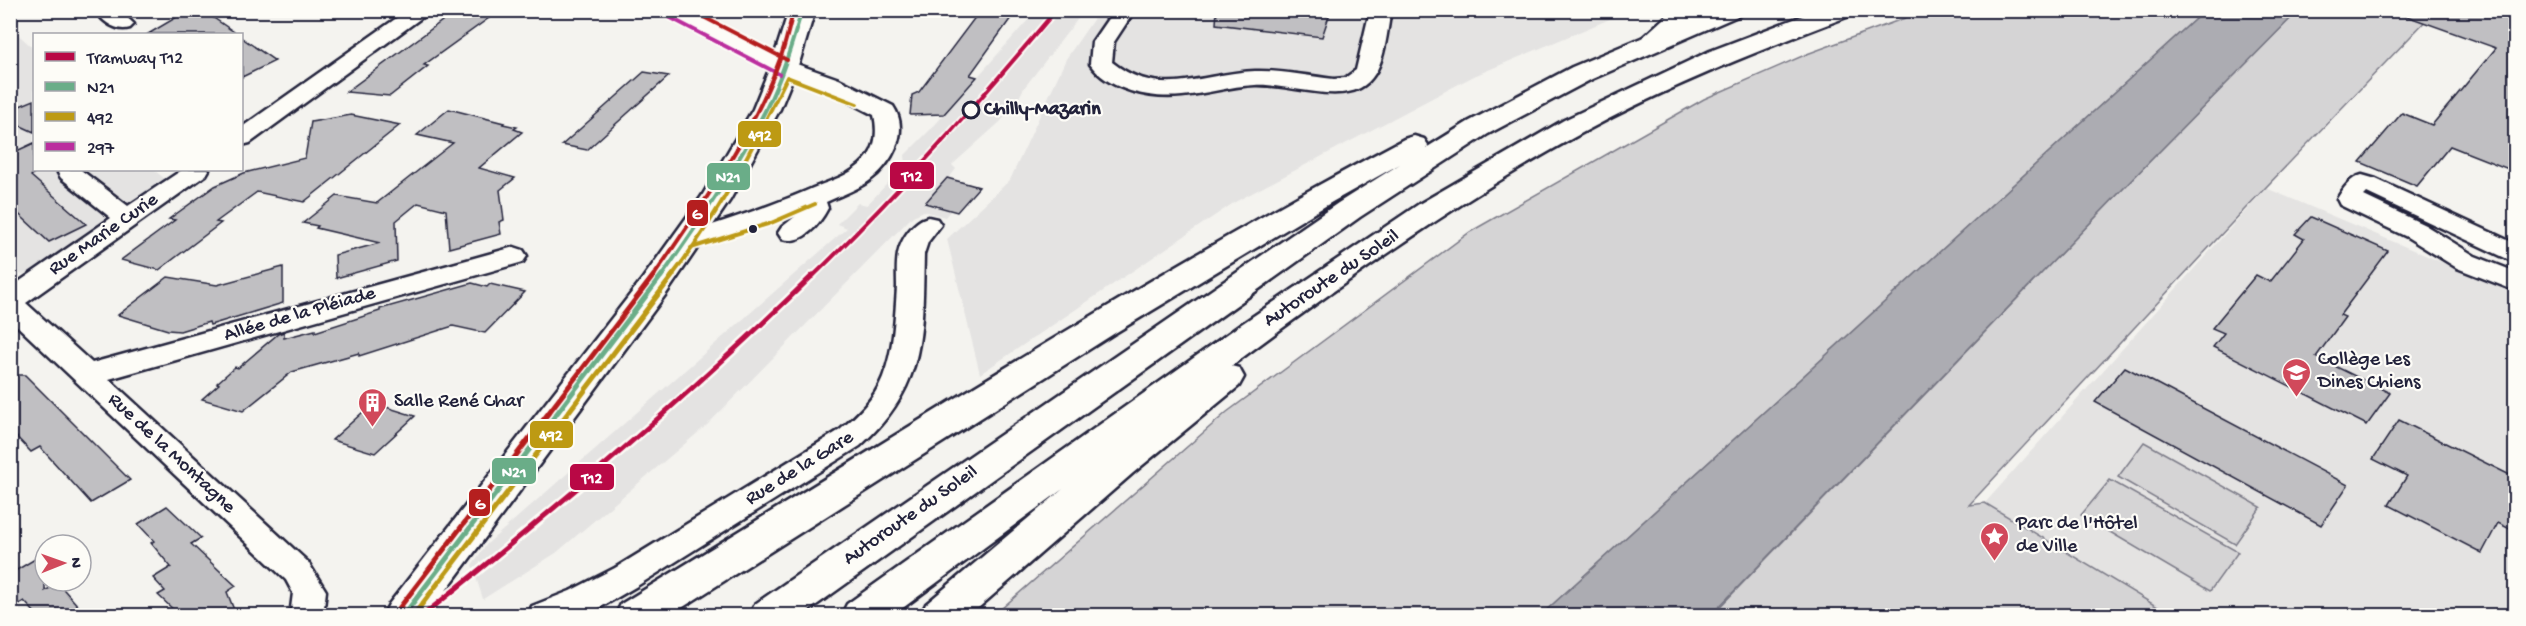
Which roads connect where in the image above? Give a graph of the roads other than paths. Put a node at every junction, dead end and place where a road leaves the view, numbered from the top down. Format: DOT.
graph roads {
  1 [pos="105,10"];
  2 [pos="422,10"];
  3 [pos="672,10"];
  4 [pos="802,10"];
  5 [pos="1125,10"];
  6 [pos="1381,10"];
  7 [pos="1686,10"];
  8 [pos="1731,10"];
  9 [pos="1843,10"];
  10 [pos="123,24"];
  11 [pos="1650,42"];
  12 [pos="783,67"];
  13 [pos="1478,128"];
  14 [pos="243,137"];
  15 [pos="196,171"];
  16 [pos="70,173"];
  17 [pos="130,217"];
  18 [pos="928,225"];
  19 [pos="2452,225"];
  20 [pos="689,241"];
  21 [pos="2435,243"];
  22 [pos="2516,255"];
  23 [pos="514,256"];
  24 [pos="2516,282"];
  25 [pos="10,302"];
  26 [pos="1252,333"];
  27 [pos="87,375"];
  28 [pos="306,615"];
  29 [pos="403,615"];
  30 [pos="544,615"];
  31 [pos="635,615"];
  32 [pos="769,615"];
  33 [pos="861,615"];
  34 [pos="940,615"];
  1 -- 10 [label="street"];
  2 -- 14 [label="street"];
  3 -- 12 [label="street"];
  4 -- 12 [label="main road"];
  5 -- 6 [label="street"];
  7 -- 11 [label="street"];
  8 -- 11 [label="main road, Autoroute du Soleil"];
  9 -- 26 [label="main road, Autoroute du Soleil"];
  11 -- 13 [label="main road, Autoroute du Soleil"];
  12 -- 20 [label="main road"];
  12 -- 20 [label="street"];
  13 -- 31 [label="main road"];
  13 -- 32 [label="main road, Autoroute du Soleil"];
  15 -- 17 [label="street, Rue Marie Curie"];
  16 -- 17 [label="street"];
  17 -- 25 [label="street, Rue Marie Curie"];
  18 -- 30 [label="street, Rue de la Gare"];
  19 -- 21 [label="street"];
  19 -- 21 [label="street"];
  19 -- 22 [label="street"];
  20 -- 29 [label="main road"];
  21 -- 24 [label="street"];
  23 -- 27 [label="street, Allée de la Pléiade"];
  25 -- 27 [label="street, Rue de la Montagne"];
  26 -- 33 [label="main road, Autoroute du Soleil"];
  26 -- 34 [label="main road"];
  27 -- 28 [label="street, Rue de la Montagne"];
}
